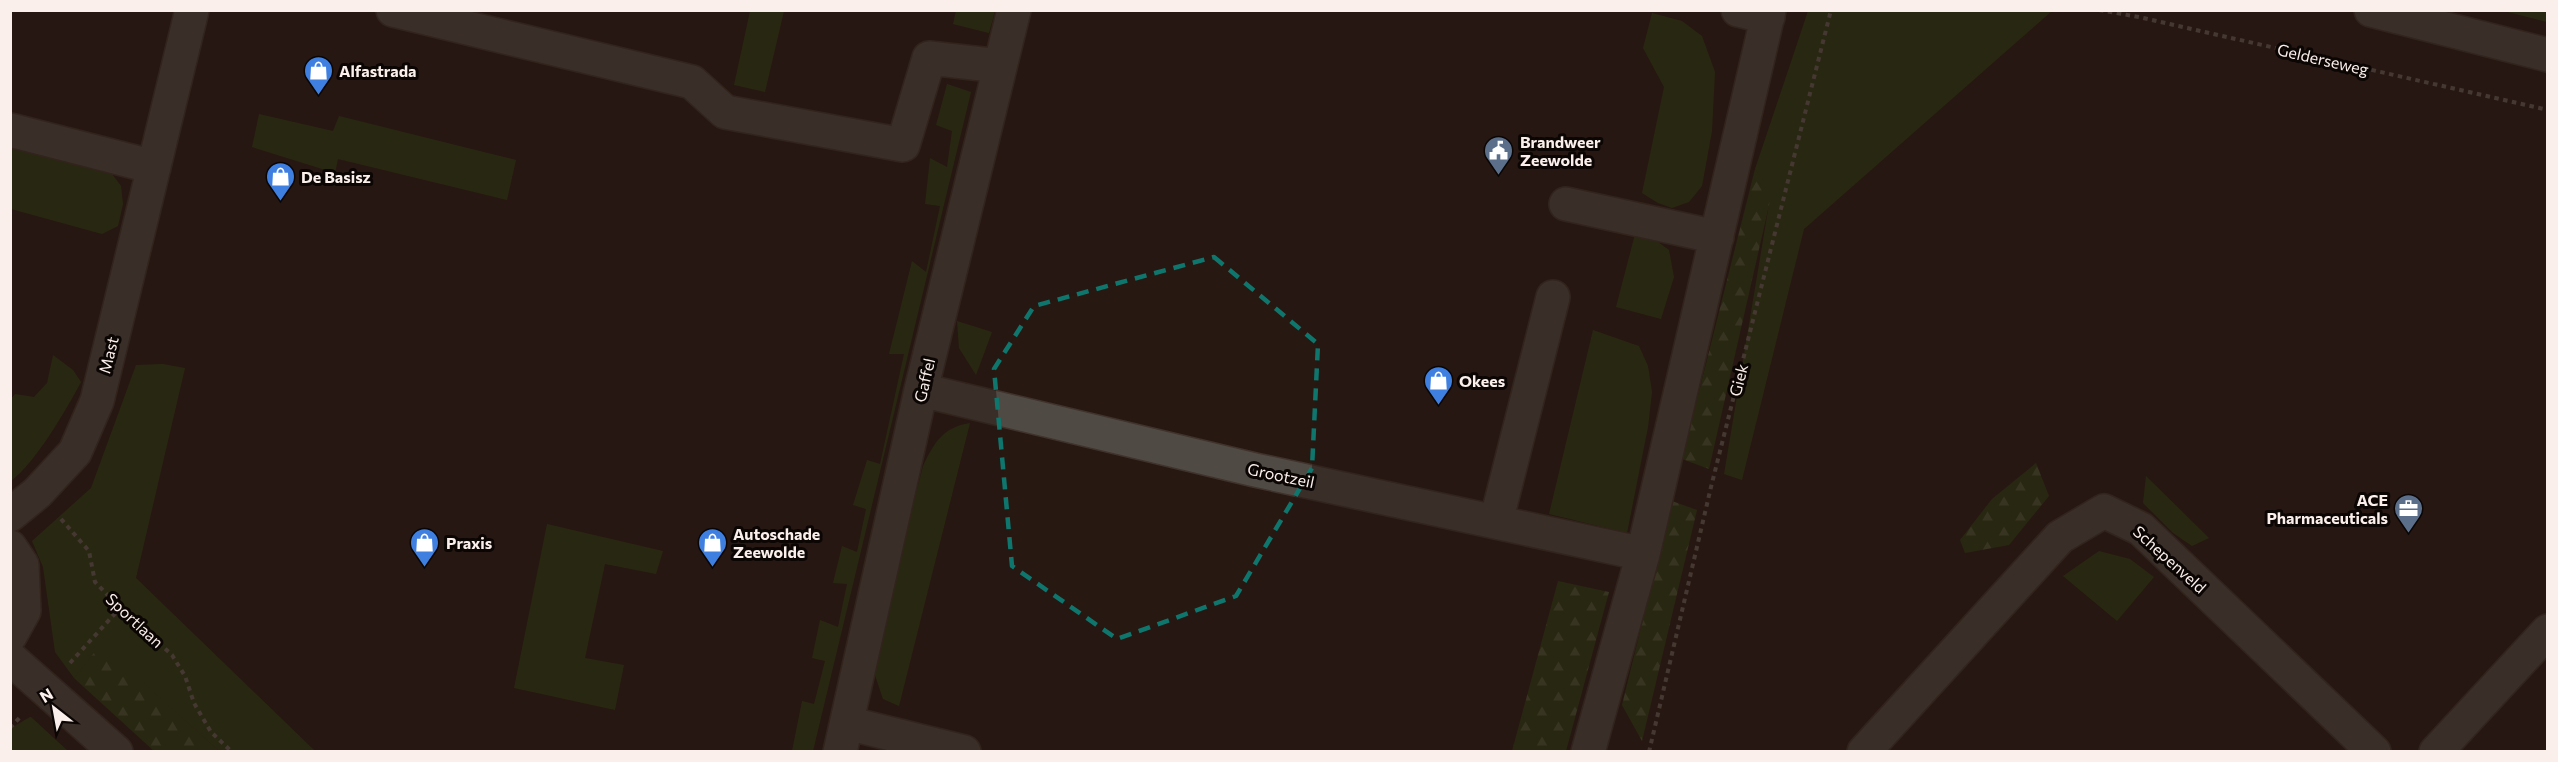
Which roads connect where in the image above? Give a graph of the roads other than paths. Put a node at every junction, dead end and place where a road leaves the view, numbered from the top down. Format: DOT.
graph roads {
  1 [pos="192,10"];
  2 [pos="393,10"];
  3 [pos="1014,10"];
  4 [pos="2371,10"];
  5 [pos="1758,13"];
  6 [pos="2547,55"];
  7 [pos="1000,66"];
  8 [pos="10,130"];
  9 [pos="154,167"];
  10 [pos="1566,204"];
  11 [pos="1717,237"];
  12 [pos="1553,297"];
  13 [pos="921,390"];
  14 [pos="10,515"];
  15 [pos="1496,522"];
  16 [pos="10,547"];
  17 [pos="1643,554"];
  18 [pos="2547,631"];
  19 [pos="10,636"];
  20 [pos="10,658"];
  21 [pos="843,737"];
  22 [pos="116,752"];
  23 [pos="964,752"];
  24 [pos="1588,752"];
  25 [pos="1864,752"];
  26 [pos="2374,752"];
  27 [pos="2436,752"];
  1 -- 9 [label="street, Mast"];
  2 -- 7 [label="street"];
  3 -- 7 [label="street, Gaffel"];
  4 -- 6 [label="street"];
  5 -- 11 [label="street"];
  7 -- 13 [label="street, Gaffel"];
  8 -- 9 [label="street"];
  9 -- 14 [label="street, Mast"];
  10 -- 11 [label="street"];
  11 -- 17 [label="street"];
  12 -- 15 [label="street"];
  13 -- 15 [label="street, Grootzeil"];
  13 -- 21 [label="street, Gaffel"];
  15 -- 17 [label="street, Grootzeil"];
  16 -- 19 [label="street"];
  17 -- 24 [label="street"];
  18 -- 27 [label="street"];
  20 -- 22 [label="street"];
  21 -- 23 [label="street"];
  25 -- 26 [label="street, Schepenveld"];
}
